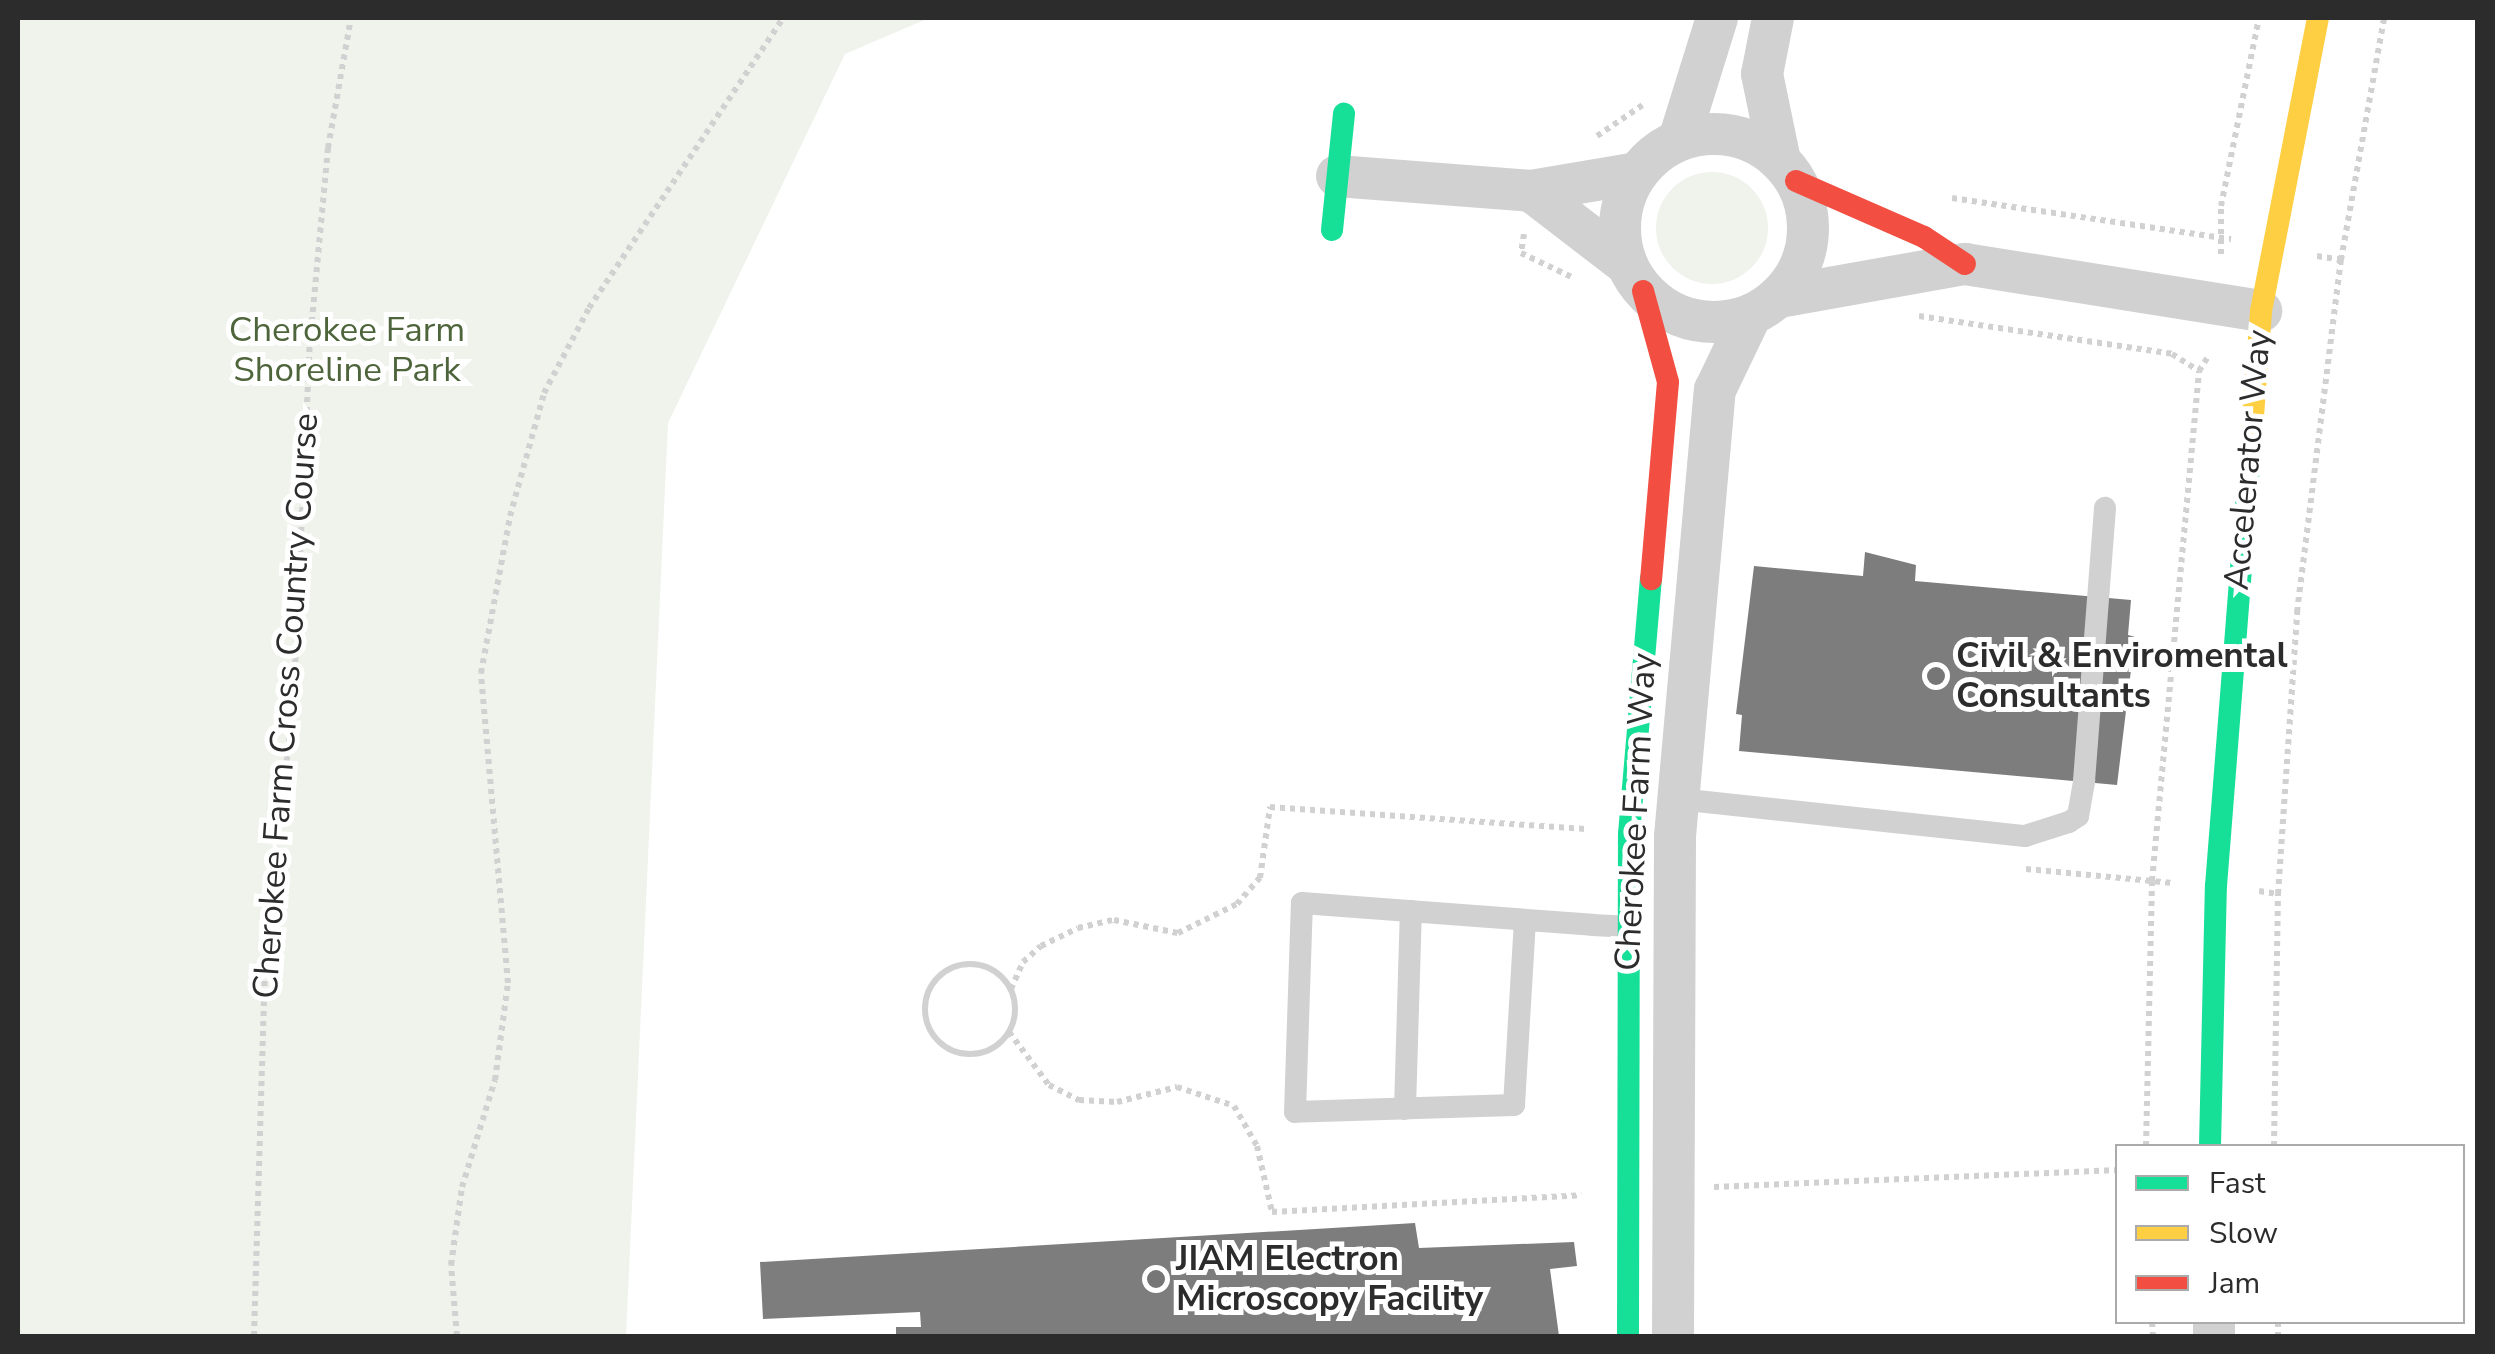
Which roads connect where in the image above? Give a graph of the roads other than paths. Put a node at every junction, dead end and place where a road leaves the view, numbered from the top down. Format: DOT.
graph roads {
  1 [pos="1717,18"];
  2 [pos="1773,18"];
  3 [pos="2318,18"];
  4 [pos="1344,114"];
  5 [pos="1679,140"];
  6 [pos="1788,171"];
  7 [pos="1637,173"];
  8 [pos="1337,176"];
  9 [pos="1531,191"];
  10 [pos="1332,230"];
  11 [pos="1965,264"];
  12 [pos="1634,277"];
  13 [pos="1765,306"];
  14 [pos="2240,307"];
  15 [pos="2105,508"];
  16 [pos="1678,799"];
  17 [pos="1411,911"];
  18 [pos="1525,920"];
  19 [pos="1627,927"];
  20 [pos="1405,1108"];
  21 [pos="2210,1144"];
  22 [pos="1628,1336"];
  23 [pos="1674,1336"];
  1 -- 5 [label="street"];
  2 -- 6 [label="street"];
  3 -- 14 [label="street, Accelerator Way"];
  4 -- 8 [label="street"];
  5 -- 6 [label="street"];
  5 -- 7 [label="street"];
  6 -- 11 [label="street"];
  6 -- 13 [label="street"];
  7 -- 9 [label="street"];
  7 -- 12 [label="street"];
  8 -- 9 [label="street"];
  8 -- 10 [label="street"];
  9 -- 12 [label="street"];
  11 -- 13 [label="street"];
  11 -- 14 [label="street"];
  12 -- 13 [label="street"];
  12 -- 19 [label="street, Cherokee Farm Way"];
  13 -- 16 [label="street, Cherokee Farm Way"];
  14 -- 21 [label="street, Accelerator Way"];
  15 -- 16 [label="lane"];
  16 -- 23 [label="street, Cherokee Farm Way"];
  17 -- 18 [label="lane"];
  17 -- 20 [label="lane"];
  17 -- 20 [label="lane"];
  18 -- 19 [label="lane"];
  18 -- 20 [label="lane"];
  19 -- 22 [label="street, Cherokee Farm Way"];
}
